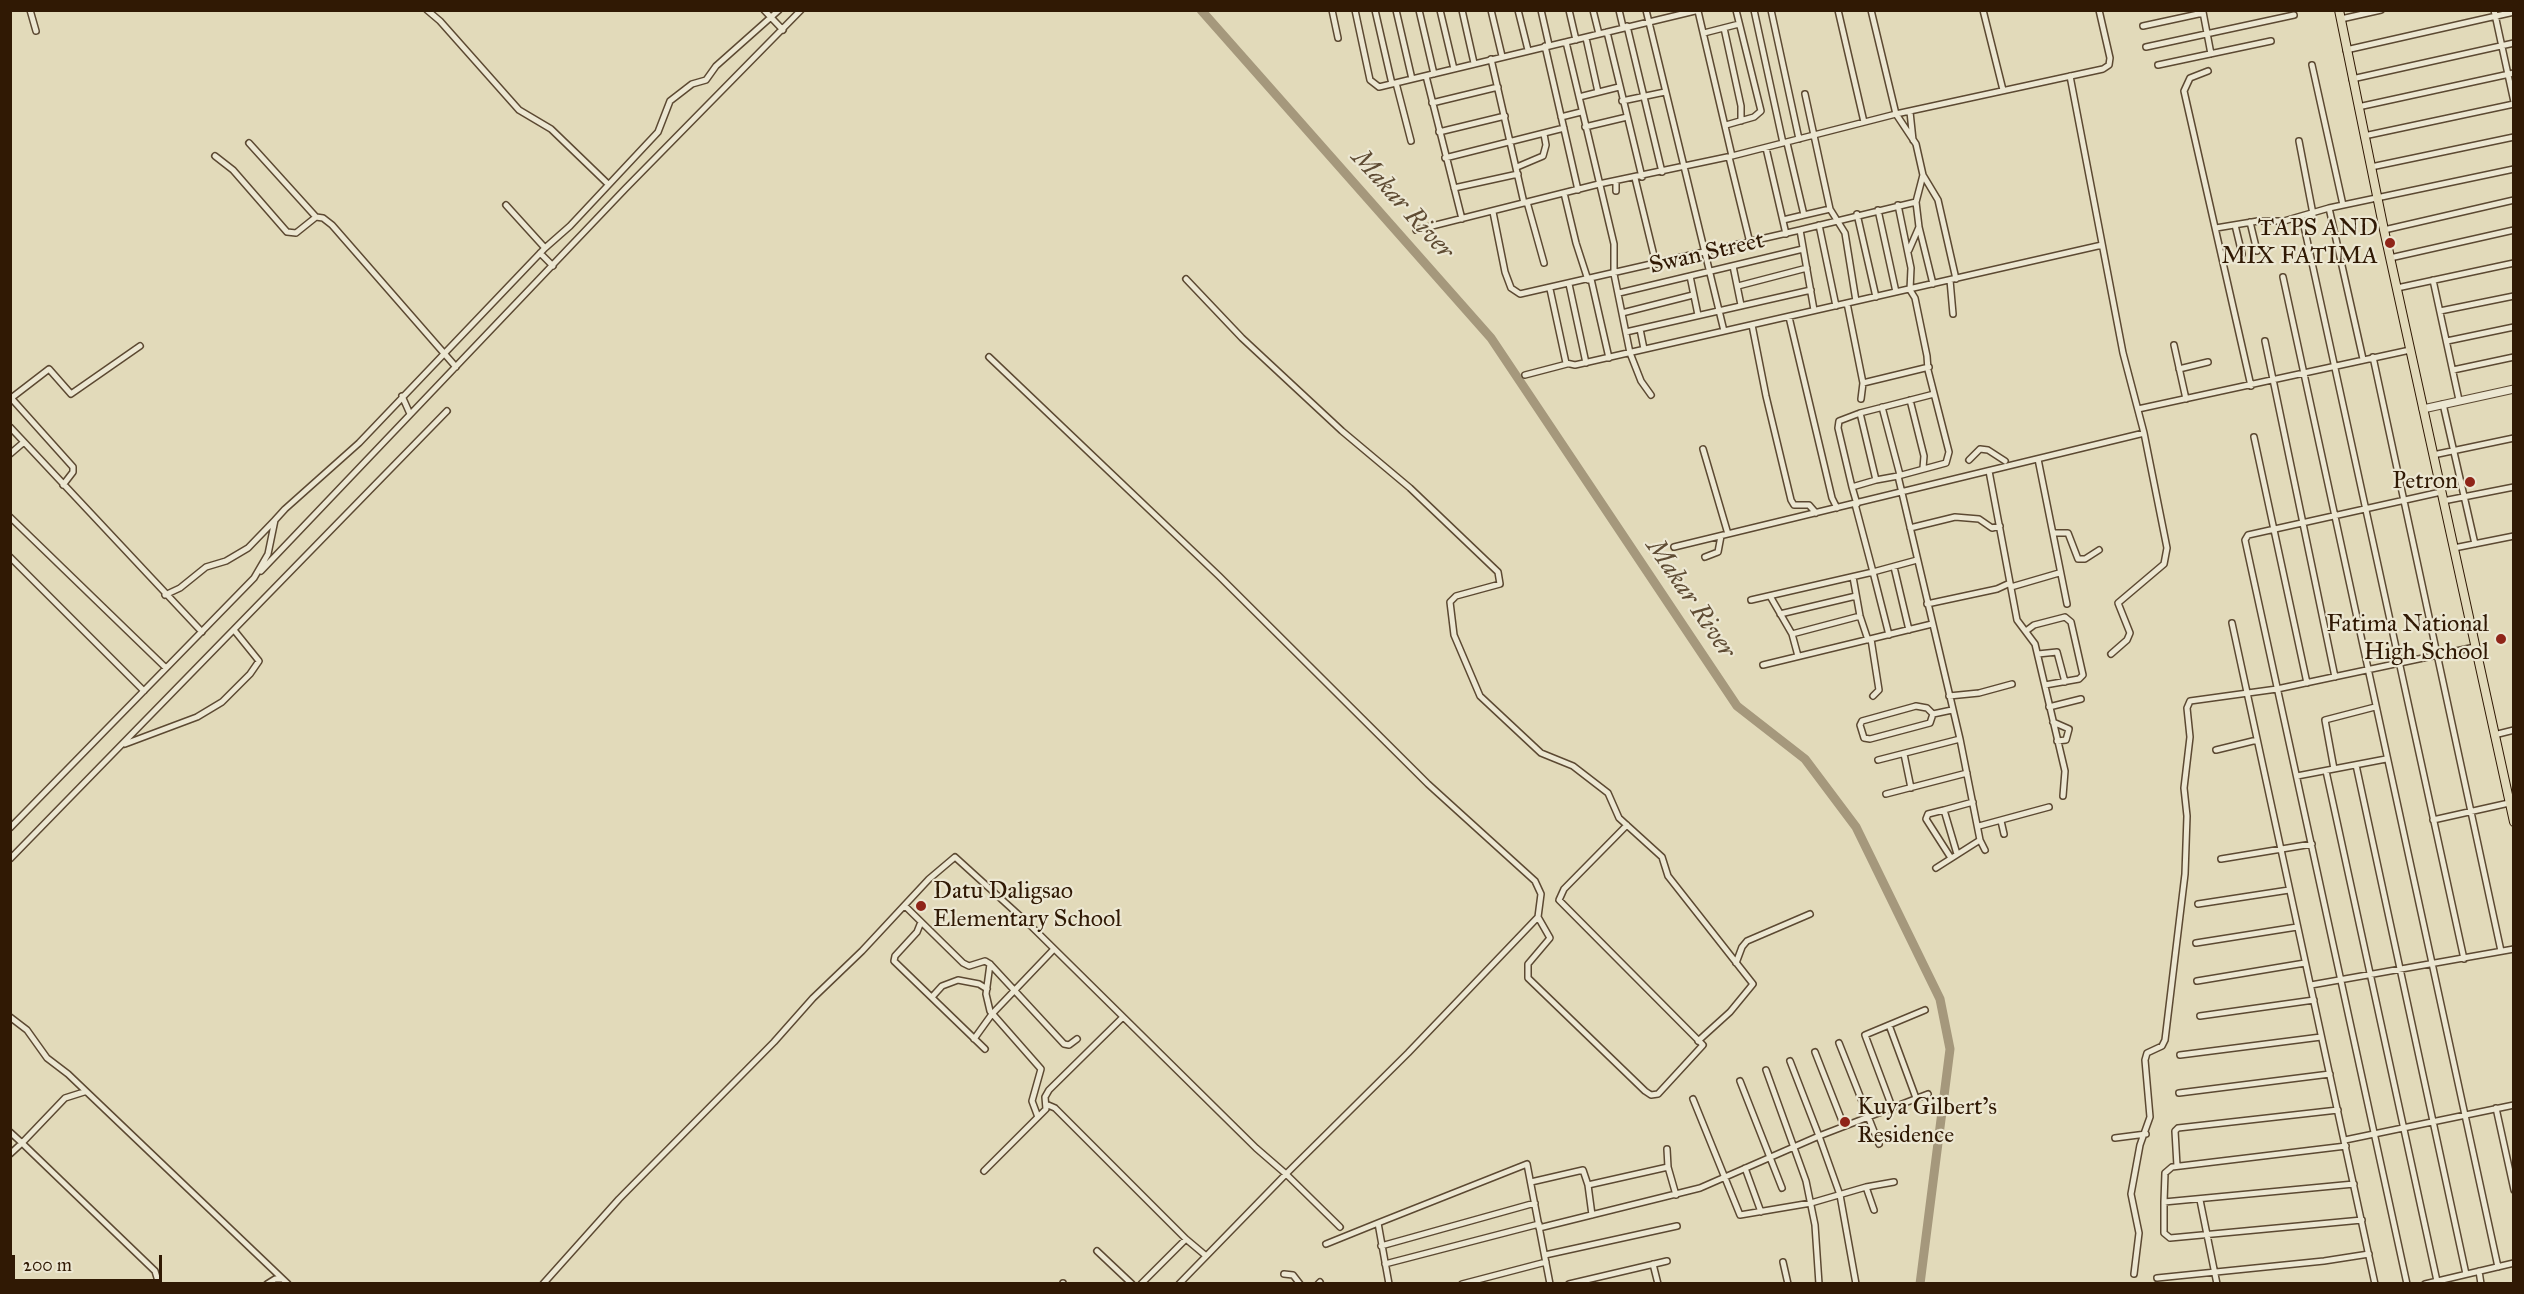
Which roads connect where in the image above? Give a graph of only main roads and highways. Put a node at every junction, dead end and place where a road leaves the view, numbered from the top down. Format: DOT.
graph roads {
  1 [pos="2340,15"];
  2 [pos="2509,782"];
  3 [pos="2514,822"];
  1 -- 2 [label="main road"];
  2 -- 3 [label="main road"];
}
